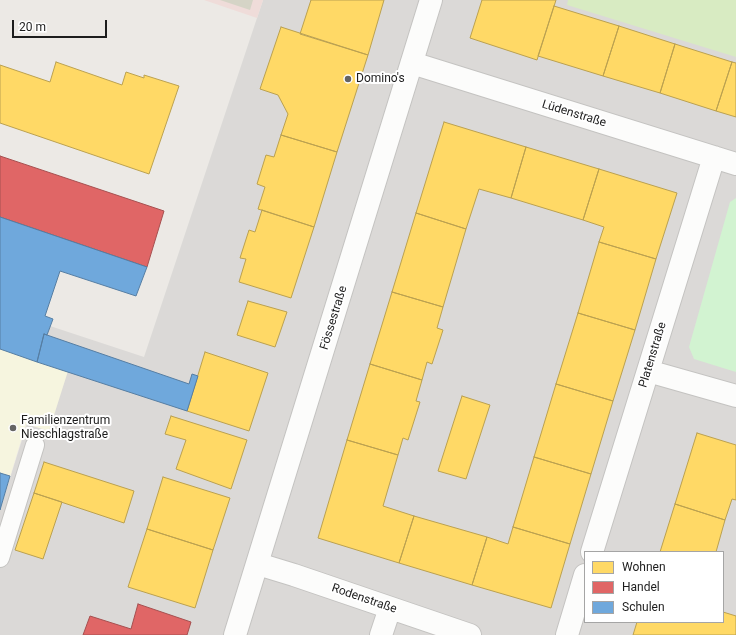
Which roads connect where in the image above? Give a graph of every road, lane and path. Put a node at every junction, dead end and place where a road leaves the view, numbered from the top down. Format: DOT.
graph roads {
  1 [pos="431,0"];
  2 [pos="412,63"];
  3 [pos="714,157"];
  4 [pos="736,164"];
  5 [pos="648,371"];
  6 [pos="736,396"];
  7 [pos="35,445"];
  8 [pos="592,551"];
  9 [pos="0,558"];
  10 [pos="258,564"];
  11 [pos="584,578"];
  12 [pos="390,608"];
  13 [pos="236,635"];
  14 [pos="381,635"];
  15 [pos="470,635"];
  16 [pos="567,635"];
  1 -- 2 [label="street, Fössestraße"];
  2 -- 3 [label="street, Lüdenstraße"];
  2 -- 10 [label="street, Fössestraße"];
  3 -- 4 [label="street, Lüdenstraße"];
  3 -- 5 [label="street, Platenstraße"];
  5 -- 6 [label="street"];
  5 -- 8 [label="street, Platenstraße"];
  7 -- 9 [label="lane"];
  10 -- 12 [label="street, Rodenstraße"];
  10 -- 13 [label="street, Fössestraße"];
  11 -- 16 [label="street"];
  12 -- 14 [label="street"];
  12 -- 15 [label="street, Rodenstraße"];
}
